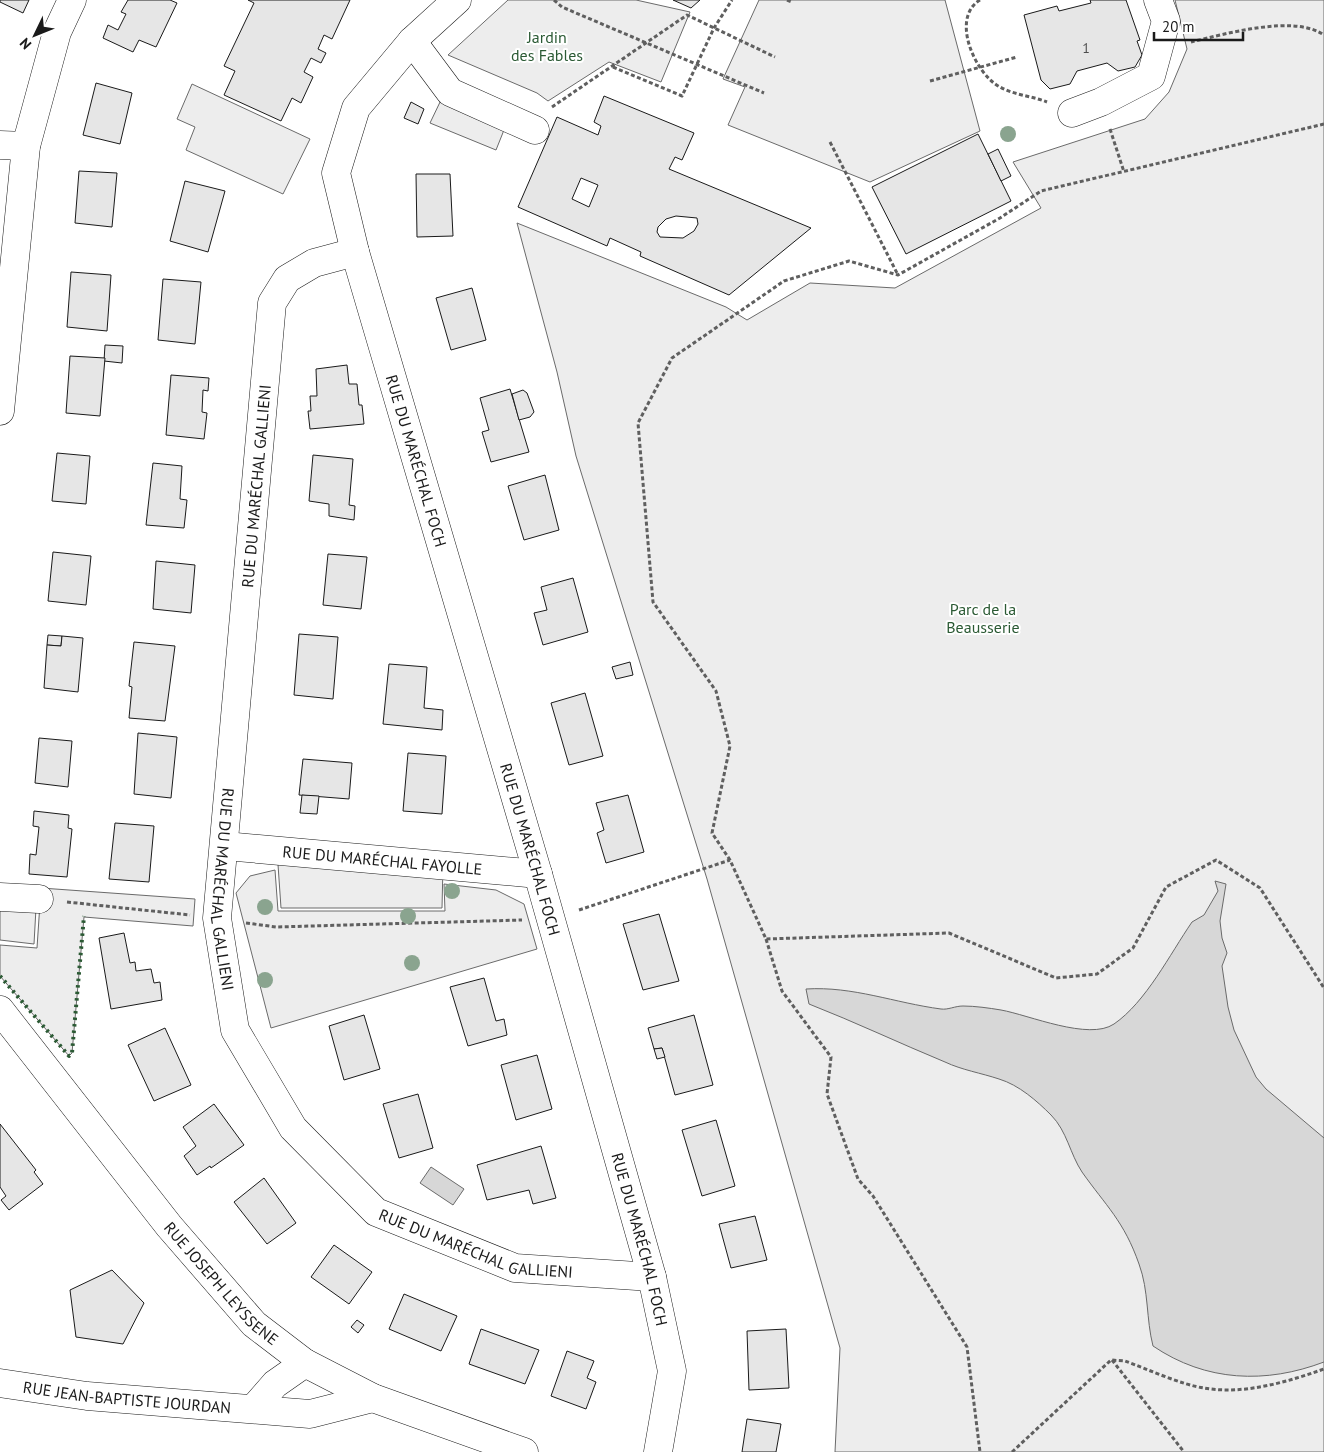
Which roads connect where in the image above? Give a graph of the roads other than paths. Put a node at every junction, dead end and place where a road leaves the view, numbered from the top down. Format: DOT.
graph roads {
  1 [pos="72,0"];
  2 [pos="457,0"];
  3 [pos="1158,0"];
  4 [pos="412,41"];
  5 [pos="1072,113"];
  6 [pos="530,128"];
  7 [pos="13,146"];
  8 [pos="8,222"];
  9 [pos="355,252"];
  10 [pos="0,411"];
  11 [pos="225,846"];
  12 [pos="538,874"];
  13 [pos="0,896"];
  14 [pos="39,899"];
  15 [pos="0,1010"];
  16 [pos="652,1278"];
  17 [pos="305,1363"];
  18 [pos="0,1383"];
  19 [pos="374,1398"];
  20 [pos="254,1408"];
  21 [pos="524,1452"];
  22 [pos="658,1452"];
  1 -- 7 [label="street"];
  2 -- 4 [label="street, RUE DU MARÉCHAL FOCH"];
  3 -- 5 [label="street"];
  4 -- 6 [label="street"];
  4 -- 9 [label="street, RUE DU MARÉCHAL FOCH"];
  7 -- 8 [label="street"];
  8 -- 10 [label="street"];
  9 -- 11 [label="street, RUE DU MARÉCHAL GALLIENI"];
  9 -- 12 [label="street, RUE DU MARÉCHAL FOCH"];
  11 -- 12 [label="street, RUE DU MARÉCHAL FAYOLLE"];
  11 -- 16 [label="street, RUE DU MARÉCHAL GALLIENI"];
  12 -- 16 [label="street, RUE DU MARÉCHAL FOCH"];
  13 -- 14 [label="street"];
  15 -- 17 [label="street, RUE JOSEPH LEYSSENE"];
  16 -- 22 [label="street, RUE DU MARÉCHAL FOCH"];
  17 -- 19 [label="street, RUE JOSEPH LEYSSENE"];
  17 -- 20 [label="street, RUE JEAN-BAPTISTE JOURDAN"];
  18 -- 20 [label="street, RUE JEAN-BAPTISTE JOURDAN"];
  19 -- 20 [label="street, RUE JEAN-BAPTISTE JOURDAN"];
  19 -- 21 [label="street, RUE JOSEPH LEYSSENE"];
}
